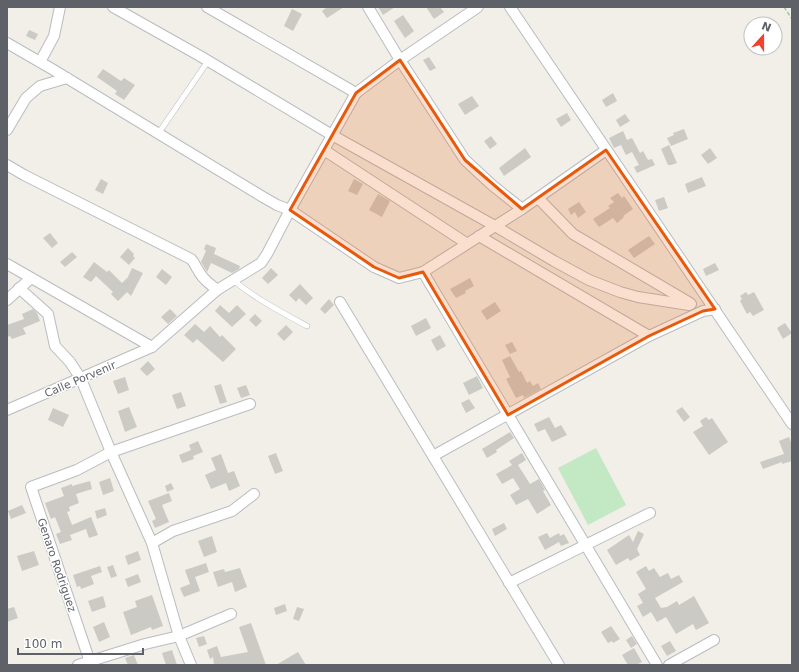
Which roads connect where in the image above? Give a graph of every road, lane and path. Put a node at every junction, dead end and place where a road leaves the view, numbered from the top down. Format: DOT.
graph roads {
  1 [pos="60,7"];
  2 [pos="113,7"];
  3 [pos="368,7"];
  4 [pos="478,7"];
  5 [pos="510,7"];
  6 [pos="784,7"];
  7 [pos="211,8"];
  8 [pos="792,19"];
  9 [pos="7,43"];
  10 [pos="400,60"];
  11 [pos="208,61"];
  12 [pos="40,62"];
  13 [pos="67,78"];
  14 [pos="356,93"];
  15 [pos="7,130"];
  16 [pos="158,134"];
  17 [pos="332,135"];
  18 [pos="324,150"];
  19 [pos="606,150"];
  20 [pos="7,165"];
  21 [pos="538,198"];
  22 [pos="522,209"];
  23 [pos="290,210"];
  24 [pos="495,226"];
  25 [pos="479,236"];
  26 [pos="466,244"];
  27 [pos="7,264"];
  28 [pos="423,272"];
  29 [pos="31,278"];
  30 [pos="233,280"];
  31 [pos="19,288"];
  32 [pos="217,290"];
  33 [pos="7,300"];
  34 [pos="340,302"];
  35 [pos="691,304"];
  36 [pos="715,309"];
  37 [pos="702,311"];
  38 [pos="307,326"];
  39 [pos="649,336"];
  40 [pos="152,347"];
  41 [pos="81,379"];
  42 [pos="250,404"];
  43 [pos="7,410"];
  44 [pos="508,415"];
  45 [pos="792,424"];
  46 [pos="111,452"];
  47 [pos="433,456"];
  48 [pos="254,494"];
  49 [pos="650,513"];
  50 [pos="152,543"];
  51 [pos="585,545"];
  52 [pos="509,583"];
  53 [pos="231,614"];
  54 [pos="179,636"];
  55 [pos="714,640"];
  56 [pos="91,663"];
  57 [pos="78,665"];
  58 [pos="191,665"];
  59 [pos="559,665"];
  60 [pos="657,665"];
  61 [pos="669,665"];
  1 -- 12 [label="street"];
  2 -- 11 [label="street"];
  3 -- 10 [label="street"];
  4 -- 10 [label="street"];
  5 -- 19 [label="street"];
  6 -- 8 [label="path"];
  7 -- 14 [label="street"];
  9 -- 12 [label="street"];
  10 -- 14 [label="street"];
  10 -- 22 [label="street"];
  11 -- 16 [label="lane"];
  11 -- 17 [label="street"];
  12 -- 13 [label="street"];
  13 -- 15 [label="street"];
  13 -- 16 [label="street"];
  14 -- 17 [label="street, Calle Porvenir"];
  16 -- 23 [label="street"];
  17 -- 18 [label="street, Calle Porvenir"];
  17 -- 24 [label="street"];
  18 -- 23 [label="street, Calle Porvenir"];
  18 -- 26 [label="street"];
  19 -- 21 [label="street"];
  19 -- 36 [label="street"];
  20 -- 32 [label="street"];
  21 -- 22 [label="street"];
  21 -- 35 [label="street"];
  22 -- 24 [label="street"];
  23 -- 28 [label="street"];
  23 -- 30 [label="street, Calle Porvenir"];
  24 -- 25 [label="street"];
  24 -- 35 [label="street"];
  25 -- 26 [label="street"];
  25 -- 39 [label="street"];
  26 -- 28 [label="street"];
  27 -- 29 [label="street"];
  28 -- 44 [label="street"];
  29 -- 31 [label="street"];
  29 -- 40 [label="street"];
  30 -- 32 [label="street, Calle Porvenir"];
  30 -- 38 [label="lane"];
  31 -- 33 [label="street"];
  31 -- 41 [label="street"];
  32 -- 40 [label="street, Calle Porvenir"];
  34 -- 47 [label="street"];
  35 -- 37 [label="street"];
  36 -- 37 [label="street"];
  36 -- 45 [label="street"];
  37 -- 39 [label="street"];
  39 -- 44 [label="street"];
  40 -- 41 [label="street, Calle Porvenir"];
  41 -- 43 [label="street, Calle Porvenir"];
  41 -- 46 [label="street"];
  42 -- 46 [label="street"];
  44 -- 47 [label="street"];
  44 -- 51 [label="street"];
  46 -- 50 [label="street"];
  46 -- 56 [label="street, Genaro Rodriguez"];
  47 -- 52 [label="street"];
  48 -- 50 [label="street"];
  49 -- 51 [label="street"];
  50 -- 54 [label="street"];
  51 -- 52 [label="street"];
  51 -- 60 [label="street"];
  52 -- 59 [label="street"];
  53 -- 54 [label="street"];
  54 -- 56 [label="street"];
  54 -- 58 [label="street"];
  55 -- 61 [label="street"];
  56 -- 57 [label="street"];
}
